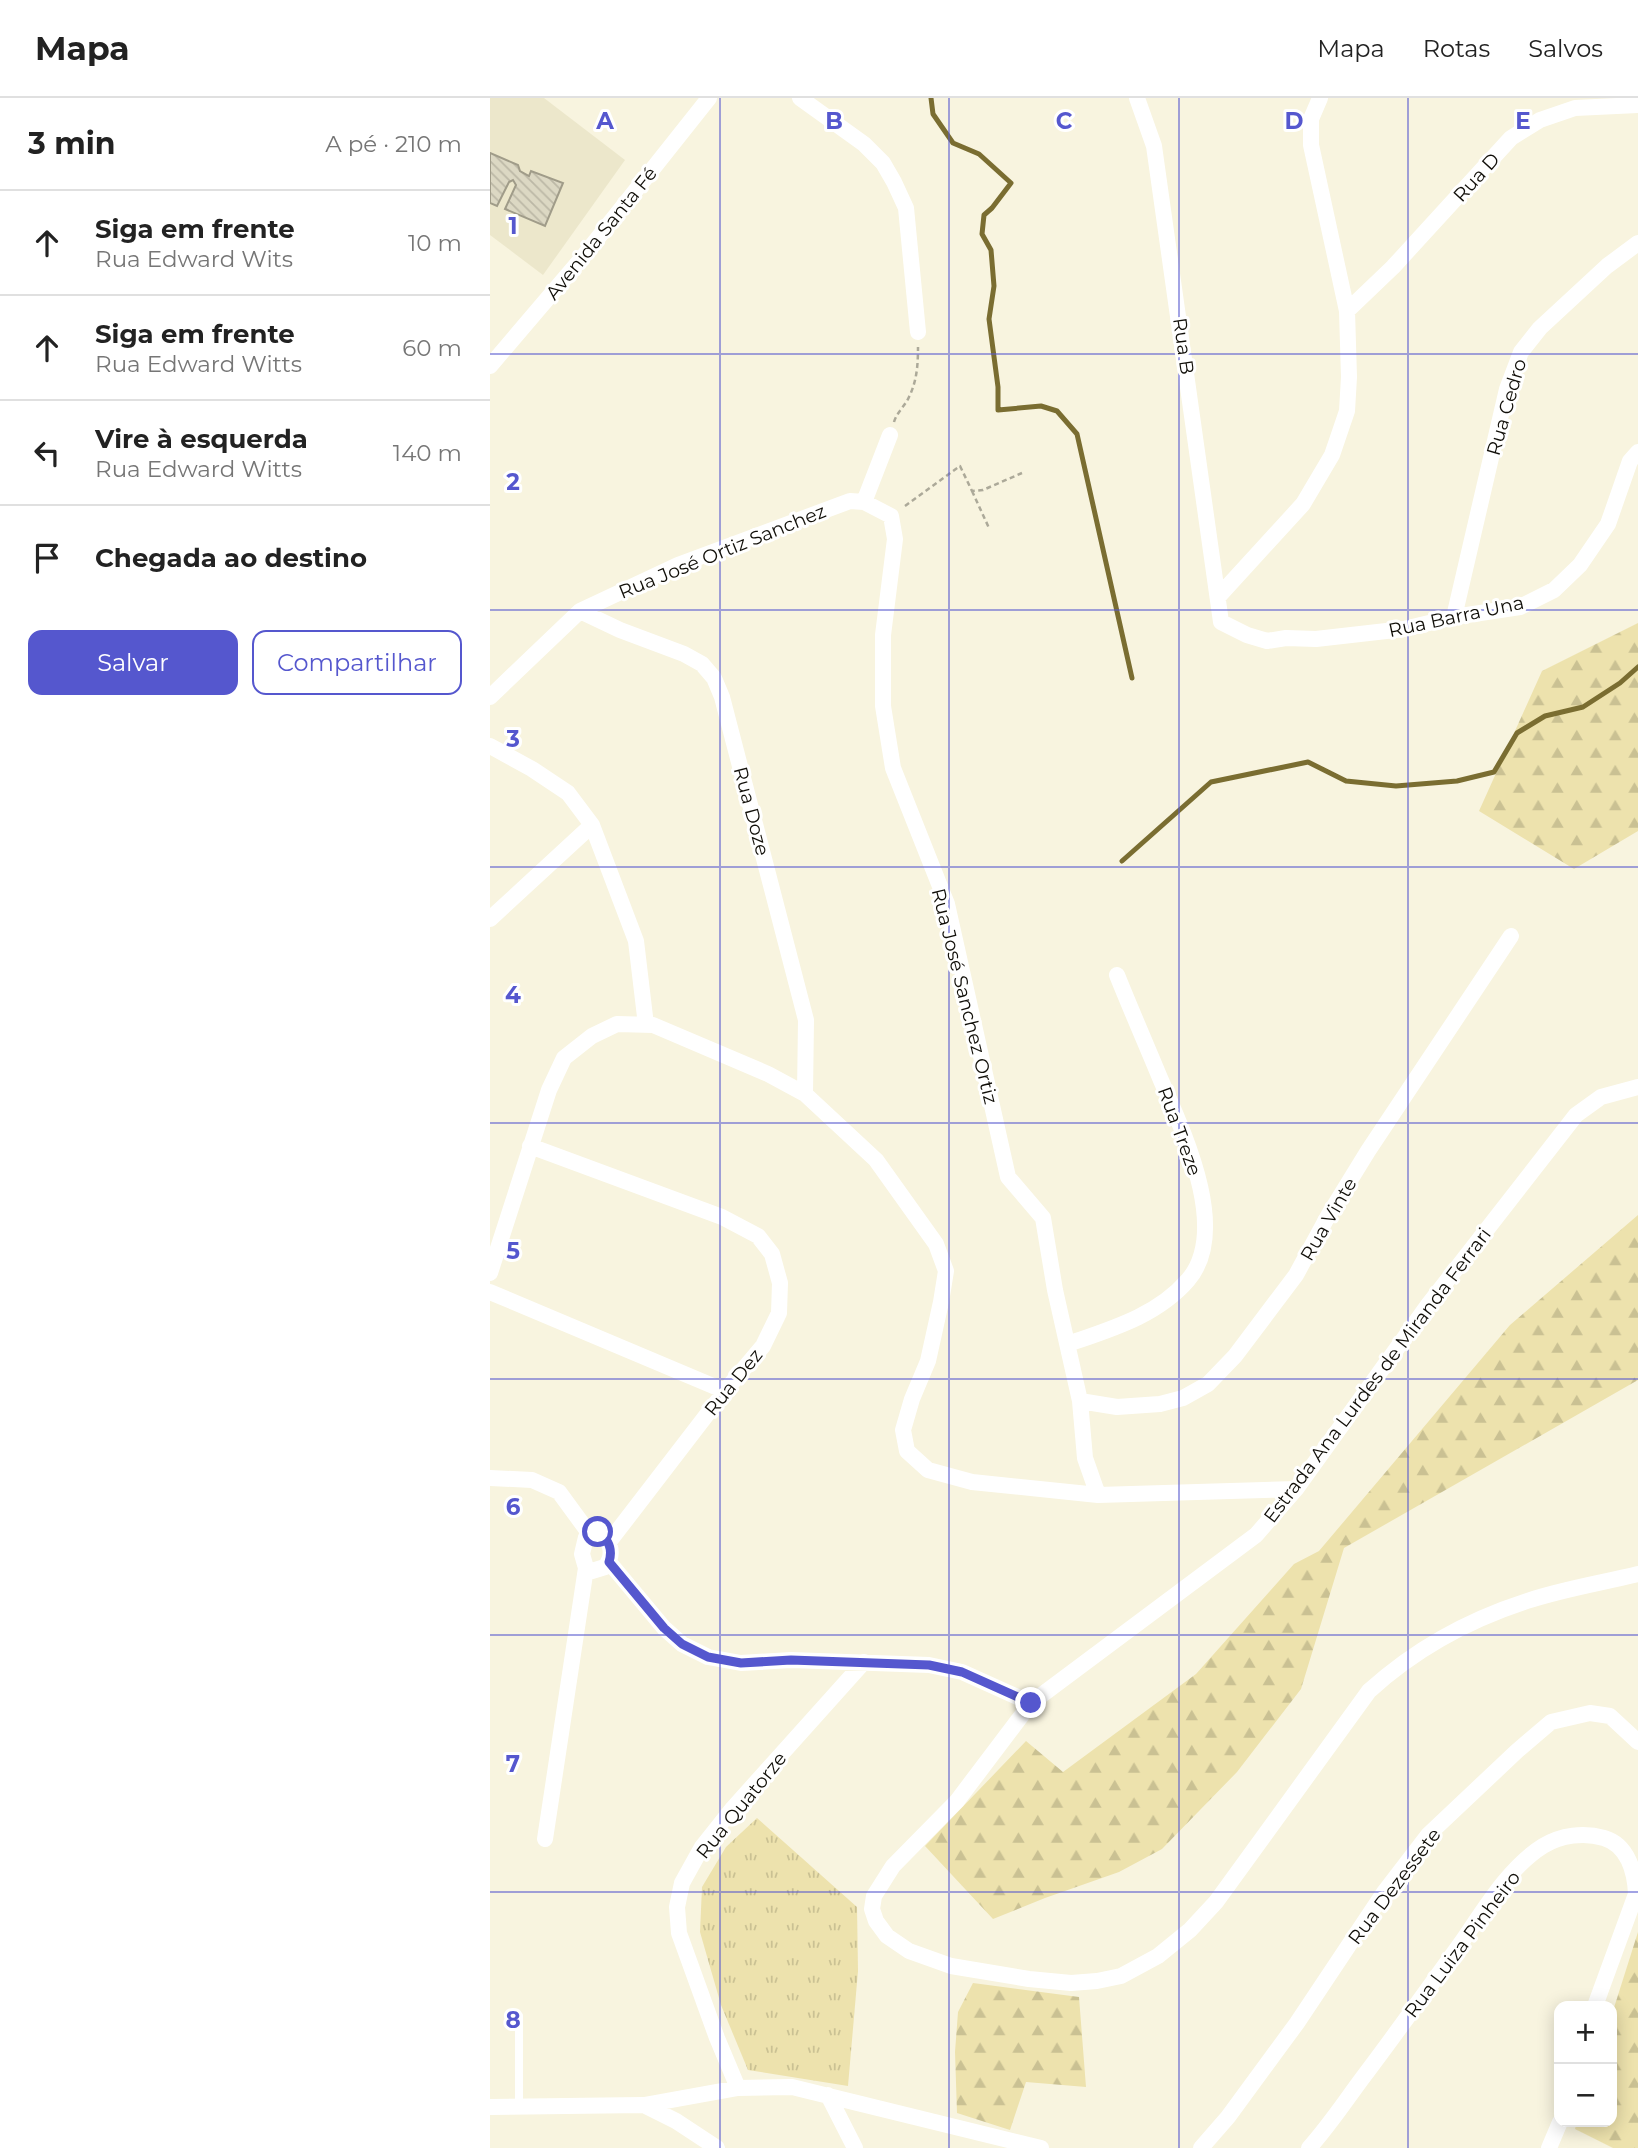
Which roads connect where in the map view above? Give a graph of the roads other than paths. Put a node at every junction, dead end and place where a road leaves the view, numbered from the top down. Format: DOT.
graph roads {
  1 [pos="709,98"];
  2 [pos="800,98"];
  3 [pos="1137,98"];
  4 [pos="1320,98"];
  5 [pos="1638,105"];
  6 [pos="1638,243"];
  7 [pos="1347,311"];
  8 [pos="918,332"];
  9 [pos="490,366"];
  10 [pos="890,435"];
  11 [pos="1638,452"];
  12 [pos="864,502"];
  13 [pos="1218,597"];
  14 [pos="580,611"];
  15 [pos="1454,617"];
  16 [pos="490,697"];
  17 [pos="490,747"];
  18 [pos="592,825"];
  19 [pos="490,919"];
  20 [pos="1511,936"];
  21 [pos="1117,975"];
  22 [pos="646,1025"];
  23 [pos="1638,1087"];
  24 [pos="805,1094"];
  25 [pos="530,1146"];
  26 [pos="490,1273"];
  27 [pos="490,1292"];
  28 [pos="1068,1344"];
  29 [pos="725,1391"];
  30 [pos="1080,1401"];
  31 [pos="490,1478"];
  32 [pos="1296,1489"];
  33 [pos="1098,1495"];
  34 [pos="589,1533"];
  35 [pos="609,1542"];
  36 [pos="609,1562"];
  37 [pos="586,1568"];
  38 [pos="1638,1574"];
  39 [pos="864,1662"];
  40 [pos="1031,1703"];
  41 [pos="1638,1742"];
  42 [pos="545,1839"];
  43 [pos="1597,2001"];
  44 [pos="519,2016"];
  45 [pos="738,2088"];
  46 [pos="828,2095"];
  47 [pos="643,2105"];
  48 [pos="490,2107"];
  49 [pos="519,2108"];
  50 [pos="1558,2127"];
  51 [pos="717,2148"];
  52 [pos="855,2148"];
  53 [pos="1041,2148"];
  54 [pos="1200,2148"];
  55 [pos="1309,2148"];
  56 [pos="1549,2148"];
  1 -- 9 [label="street, Avenida Santa Fé"];
  2 -- 8 [label="street"];
  3 -- 13 [label="street, Rua B"];
  4 -- 7 [label="street"];
  5 -- 7 [label="street, Rua D"];
  6 -- 15 [label="street, Rua Cedro"];
  7 -- 13 [label="street"];
  10 -- 12 [label="street"];
  11 -- 15 [label="street, Rua Barra Una"];
  12 -- 14 [label="street, Rua José Ortiz Sanchez"];
  12 -- 28 [label="street, Rua José Sanchez Ortiz"];
  13 -- 15 [label="street, Rua Barra Una"];
  14 -- 16 [label="street, Rua José Ortiz Sanchez"];
  14 -- 24 [label="street, Rua Doze"];
  17 -- 18 [label="street"];
  18 -- 19 [label="street"];
  18 -- 22 [label="street"];
  20 -- 30 [label="street, Rua Vinte"];
  21 -- 28 [label="street, Rua Treze"];
  22 -- 24 [label="street"];
  22 -- 25 [label="street"];
  23 -- 32 [label="street, Estrada Ana Lurdes de Miranda Ferrari"];
  24 -- 33 [label="street"];
  25 -- 26 [label="street"];
  25 -- 29 [label="street, Rua Dez"];
  27 -- 29 [label="street"];
  28 -- 30 [label="street, Rua José Sanchez Ortiz"];
  29 -- 35 [label="street, Rua Dez"];
  30 -- 33 [label="street, Rua José Sanchez Ortiz"];
  31 -- 34 [label="street"];
  32 -- 33 [label="street"];
  32 -- 40 [label="street, Estrada Ana Lurdes de Miranda Ferrari"];
  34 -- 35 [label="street"];
  34 -- 37 [label="street"];
  35 -- 36 [label="street"];
  36 -- 37 [label="street"];
  36 -- 39 [label="street"];
  37 -- 42 [label="street"];
  38 -- 40 [label="street, Estrada Ana Lurdes de Miranda Ferrari"];
  39 -- 40 [label="street"];
  39 -- 45 [label="street, Rua Quatorze"];
  41 -- 54 [label="street, Rua Dezessete"];
  43 -- 55 [label="street, Rua Luiza Pinheiro"];
  44 -- 49 [label="lane"];
  45 -- 46 [label="street"];
  45 -- 47 [label="street"];
  46 -- 52 [label="street"];
  46 -- 53 [label="street"];
  47 -- 49 [label="street"];
  47 -- 51 [label="street"];
  48 -- 49 [label="street"];
  50 -- 56 [label="street"];
}
